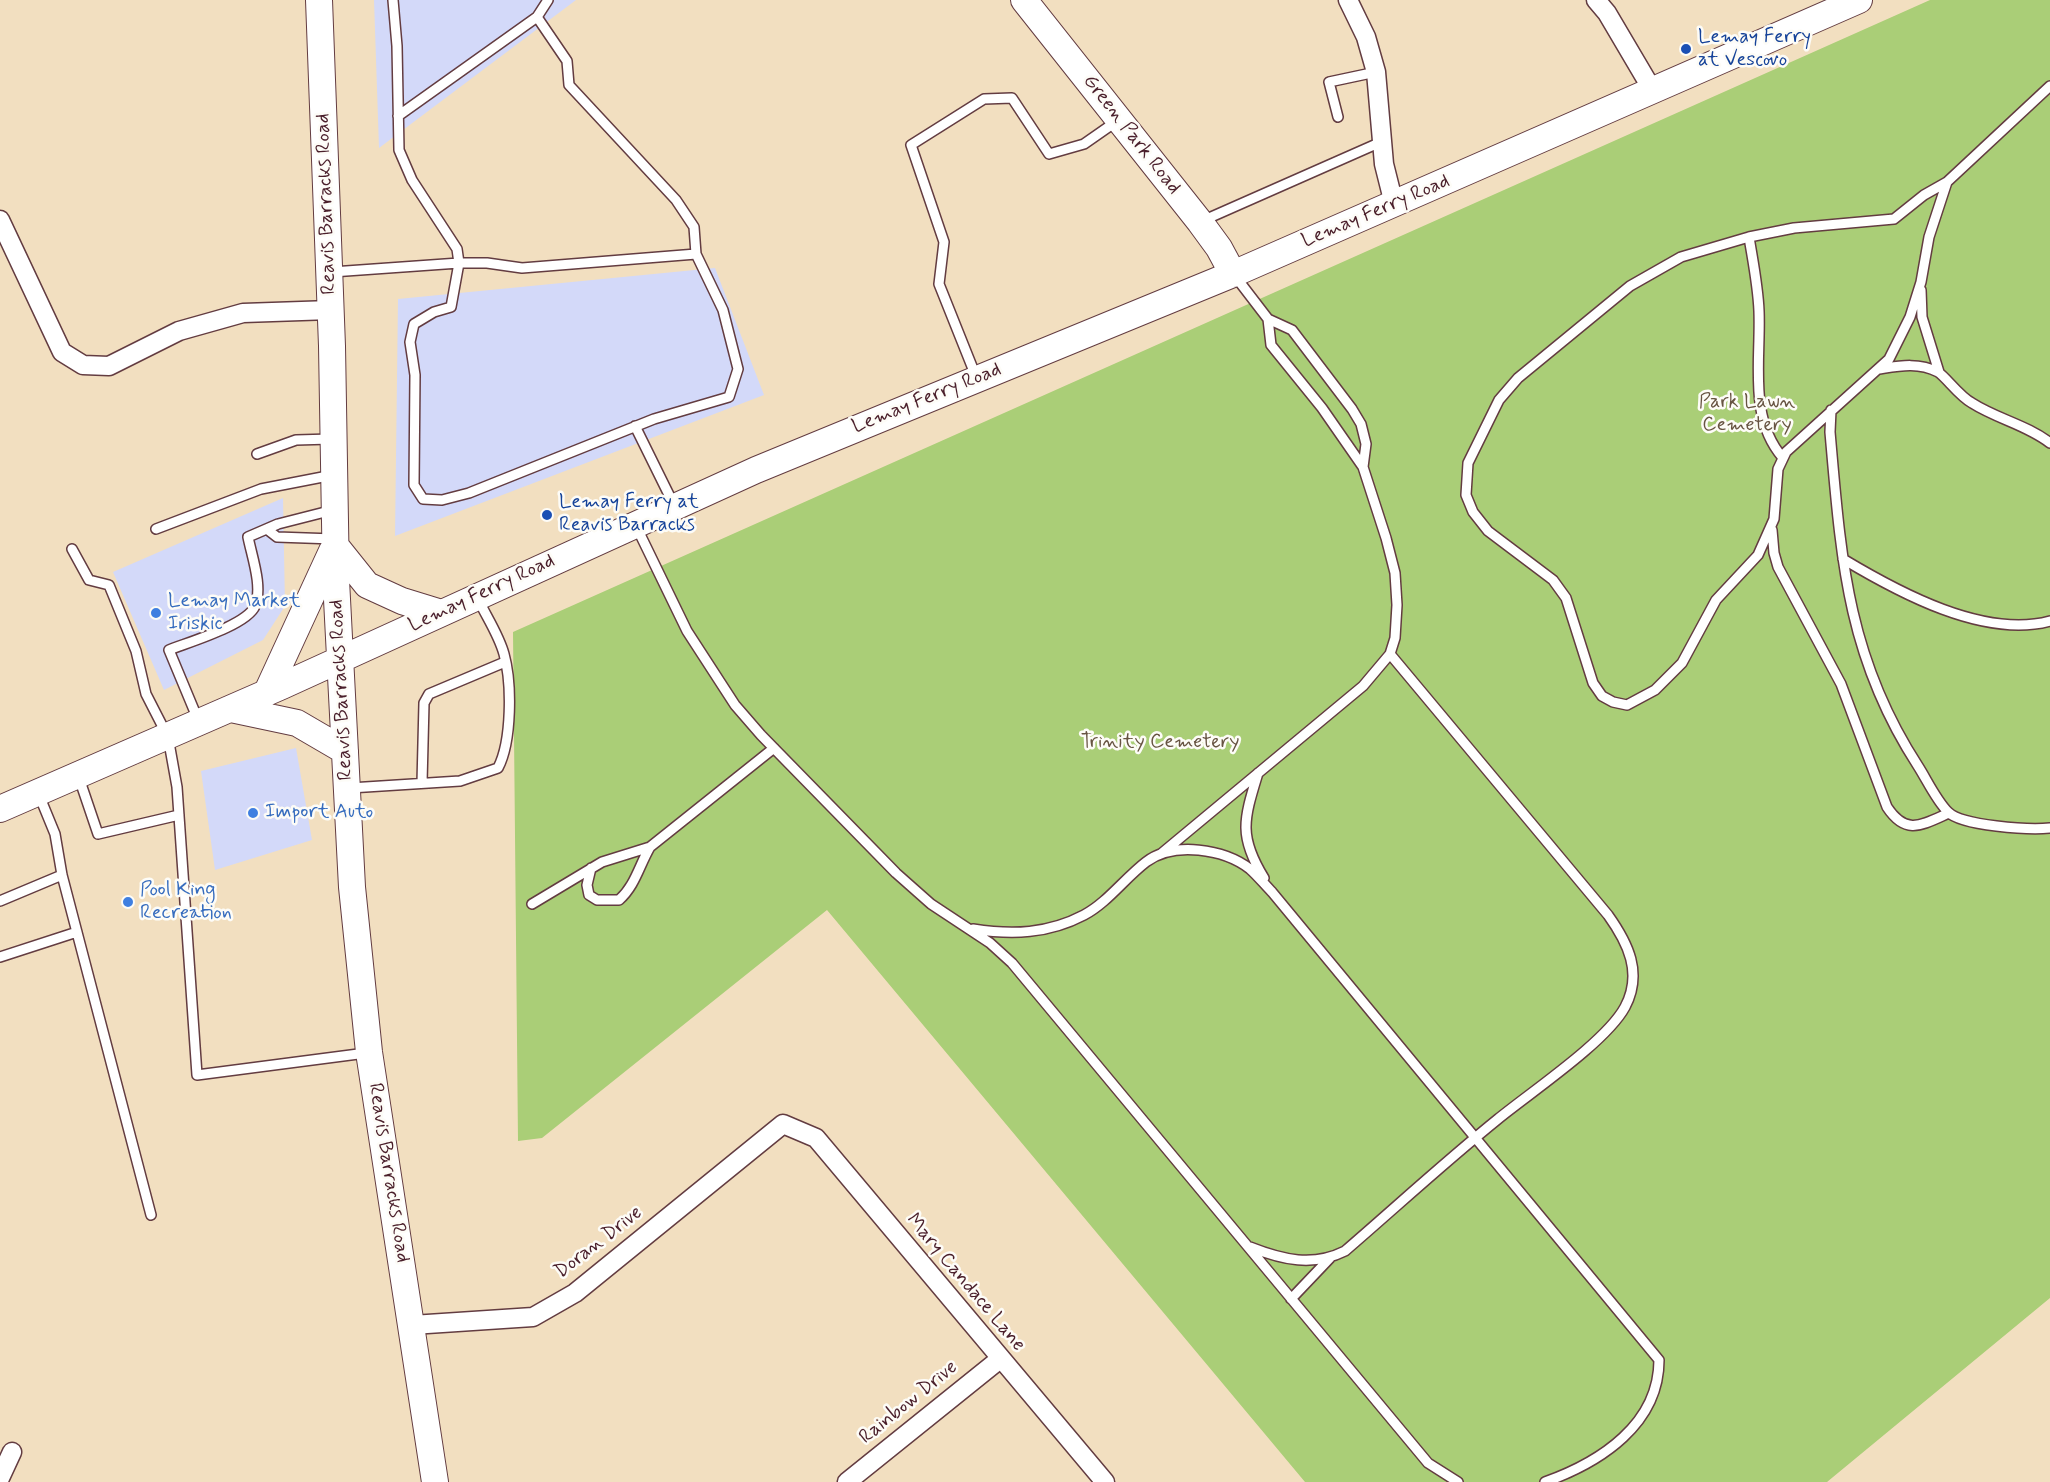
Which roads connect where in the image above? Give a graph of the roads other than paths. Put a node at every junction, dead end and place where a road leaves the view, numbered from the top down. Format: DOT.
graph roads {
  1 [pos="319,0"];
  2 [pos="393,0"];
  3 [pos="548,0"];
  4 [pos="1024,0"];
  5 [pos="1348,0"];
  6 [pos="1596,0"];
  7 [pos="1859,0"];
  8 [pos="537,17"];
  9 [pos="1376,72"];
  10 [pos="2050,86"];
  11 [pos="1653,91"];
  12 [pos="398,116"];
  13 [pos="1338,117"];
  14 [pos="1119,119"];
  15 [pos="1381,142"];
  16 [pos="1947,182"];
  17 [pos="1394,204"];
  18 [pos="0,220"];
  19 [pos="1200,222"];
  20 [pos="1749,237"];
  21 [pos="696,254"];
  22 [pos="459,263"];
  23 [pos="329,272"];
  24 [pos="1233,274"];
  25 [pos="1921,282"];
  26 [pos="331,310"];
  27 [pos="1268,319"];
  28 [pos="1878,369"];
  29 [pos="1939,372"];
  30 [pos="977,379"];
  31 [pos="1831,410"];
  32 [pos="635,426"];
  33 [pos="334,439"];
  34 [pos="2050,443"];
  35 [pos="257,454"];
  36 [pos="1783,458"];
  37 [pos="1363,467"];
  38 [pos="333,475"];
  39 [pos="674,505"];
  40 [pos="333,510"];
  41 [pos="635,524"];
  42 [pos="1772,524"];
  43 [pos="156,529"];
  44 [pos="268,530"];
  45 [pos="334,542"];
  46 [pos="72,549"];
  47 [pos="1843,559"];
  48 [pos="477,596"];
  49 [pos="441,613"];
  50 [pos="2050,621"];
  51 [pos="1390,654"];
  52 [pos="340,659"];
  53 [pos="505,662"];
  54 [pos="267,692"];
  55 [pos="231,709"];
  56 [pos="199,723"];
  57 [pos="168,737"];
  58 [pos="774,748"];
  59 [pos="345,751"];
  60 [pos="1258,773"];
  61 [pos="78,775"];
  62 [pos="422,783"];
  63 [pos="347,788"];
  64 [pos="38,792"];
  65 [pos="0,809"];
  66 [pos="1949,813"];
  67 [pos="179,815"];
  68 [pos="2050,828"];
  69 [pos="650,847"];
  70 [pos="1161,855"];
  71 [pos="591,868"];
  72 [pos="62,876"];
  73 [pos="1272,892"];
  74 [pos="0,901"];
  75 [pos="532,904"];
  76 [pos="970,928"];
  77 [pos="77,932"];
  78 [pos="0,957"];
  79 [pos="369,1052"];
  80 [pos="783,1124"];
  81 [pos="1476,1138"];
  82 [pos="151,1215"];
  83 [pos="1248,1246"];
  84 [pos="1330,1258"];
  85 [pos="1292,1299"];
  86 [pos="412,1325"];
  87 [pos="1000,1359"];
  88 [pos="12,1452"];
  89 [pos="0,1479"];
  90 [pos="435,1482"];
  91 [pos="847,1482"];
  92 [pos="1105,1482"];
  93 [pos="1458,1482"];
  94 [pos="1545,1482"];
  1 -- 23 [label="main road, Reavis Barracks Road"];
  2 -- 12 [label="lane"];
  3 -- 8 [label="lane"];
  4 -- 14 [label="main road, Green Park Road"];
  5 -- 9 [label="street"];
  6 -- 11 [label="street"];
  7 -- 11 [label="main road, Lemay Ferry Road"];
  8 -- 12 [label="lane"];
  8 -- 21 [label="lane"];
  9 -- 13 [label="lane"];
  9 -- 15 [label="street"];
  10 -- 16 [label="lane"];
  11 -- 17 [label="main road, Lemay Ferry Road"];
  12 -- 22 [label="lane"];
  14 -- 19 [label="main road, Green Park Road"];
  14 -- 30 [label="lane"];
  15 -- 17 [label="street"];
  15 -- 19 [label="lane"];
  16 -- 20 [label="lane"];
  16 -- 25 [label="lane"];
  17 -- 24 [label="main road, Lemay Ferry Road"];
  18 -- 26 [label="street"];
  19 -- 24 [label="main road, Green Park Road"];
  20 -- 36 [label="lane"];
  20 -- 42 [label="lane"];
  21 -- 22 [label="lane"];
  21 -- 32 [label="lane"];
  22 -- 23 [label="lane"];
  22 -- 32 [label="lane"];
  23 -- 26 [label="main road, Reavis Barracks Road"];
  24 -- 27 [label="lane"];
  24 -- 30 [label="main road, Lemay Ferry Road"];
  25 -- 28 [label="lane"];
  25 -- 29 [label="lane"];
  26 -- 33 [label="main road, Reavis Barracks Road"];
  27 -- 37 [label="lane"];
  27 -- 37 [label="lane"];
  28 -- 29 [label="lane"];
  28 -- 31 [label="lane"];
  29 -- 34 [label="lane"];
  30 -- 39 [label="main road, Lemay Ferry Road"];
  31 -- 36 [label="lane"];
  31 -- 47 [label="lane"];
  32 -- 39 [label="lane"];
  33 -- 35 [label="lane"];
  33 -- 38 [label="main road, Reavis Barracks Road"];
  36 -- 42 [label="lane"];
  37 -- 51 [label="lane"];
  38 -- 40 [label="main road, Reavis Barracks Road"];
  38 -- 43 [label="lane"];
  39 -- 41 [label="main road, Lemay Ferry Road"];
  40 -- 44 [label="lane"];
  40 -- 45 [label="main road, Reavis Barracks Road"];
  41 -- 48 [label="main road, Lemay Ferry Road"];
  41 -- 58 [label="lane"];
  42 -- 66 [label="lane"];
  44 -- 45 [label="lane"];
  44 -- 56 [label="lane"];
  45 -- 49 [label="main road"];
  45 -- 52 [label="main road, Reavis Barracks Road"];
  45 -- 54 [label="main road"];
  46 -- 57 [label="lane"];
  47 -- 50 [label="lane"];
  47 -- 66 [label="lane"];
  48 -- 49 [label="main road, Lemay Ferry Road"];
  48 -- 53 [label="lane"];
  49 -- 52 [label="main road, Lemay Ferry Road"];
  51 -- 60 [label="lane"];
  51 -- 81 [label="lane"];
  52 -- 54 [label="main road, Lemay Ferry Road"];
  52 -- 59 [label="main road, Reavis Barracks Road"];
  53 -- 62 [label="lane"];
  53 -- 62 [label="lane"];
  54 -- 55 [label="main road, Lemay Ferry Road"];
  55 -- 56 [label="main road, Lemay Ferry Road"];
  55 -- 59 [label="main road"];
  56 -- 57 [label="main road, Lemay Ferry Road"];
  57 -- 61 [label="main road, Lemay Ferry Road"];
  57 -- 67 [label="lane"];
  58 -- 69 [label="lane"];
  58 -- 76 [label="lane"];
  59 -- 63 [label="main road, Reavis Barracks Road"];
  60 -- 70 [label="lane"];
  60 -- 73 [label="lane"];
  61 -- 64 [label="main road, Lemay Ferry Road"];
  61 -- 67 [label="lane"];
  62 -- 63 [label="lane"];
  63 -- 79 [label="main road, Reavis Barracks Road"];
  64 -- 65 [label="main road, Lemay Ferry Road"];
  64 -- 72 [label="lane"];
  66 -- 68 [label="lane"];
  67 -- 79 [label="lane"];
  69 -- 71 [label="lane"];
  69 -- 71 [label="lane"];
  70 -- 73 [label="lane"];
  70 -- 76 [label="lane"];
  71 -- 75 [label="lane"];
  72 -- 74 [label="lane"];
  72 -- 77 [label="lane"];
  73 -- 81 [label="lane"];
  76 -- 83 [label="lane"];
  77 -- 78 [label="lane"];
  77 -- 82 [label="lane"];
  79 -- 86 [label="main road, Reavis Barracks Road"];
  80 -- 86 [label="street, Doran Drive"];
  80 -- 87 [label="street, Mary Candace Lane"];
  81 -- 84 [label="lane"];
  81 -- 94 [label="lane"];
  83 -- 84 [label="lane"];
  83 -- 85 [label="lane"];
  84 -- 85 [label="lane"];
  85 -- 93 [label="lane"];
  86 -- 90 [label="main road, Reavis Barracks Road"];
  87 -- 91 [label="street, Rainbow Drive"];
  87 -- 92 [label="street, Mary Candace Lane"];
  88 -- 89 [label="street"];
}
